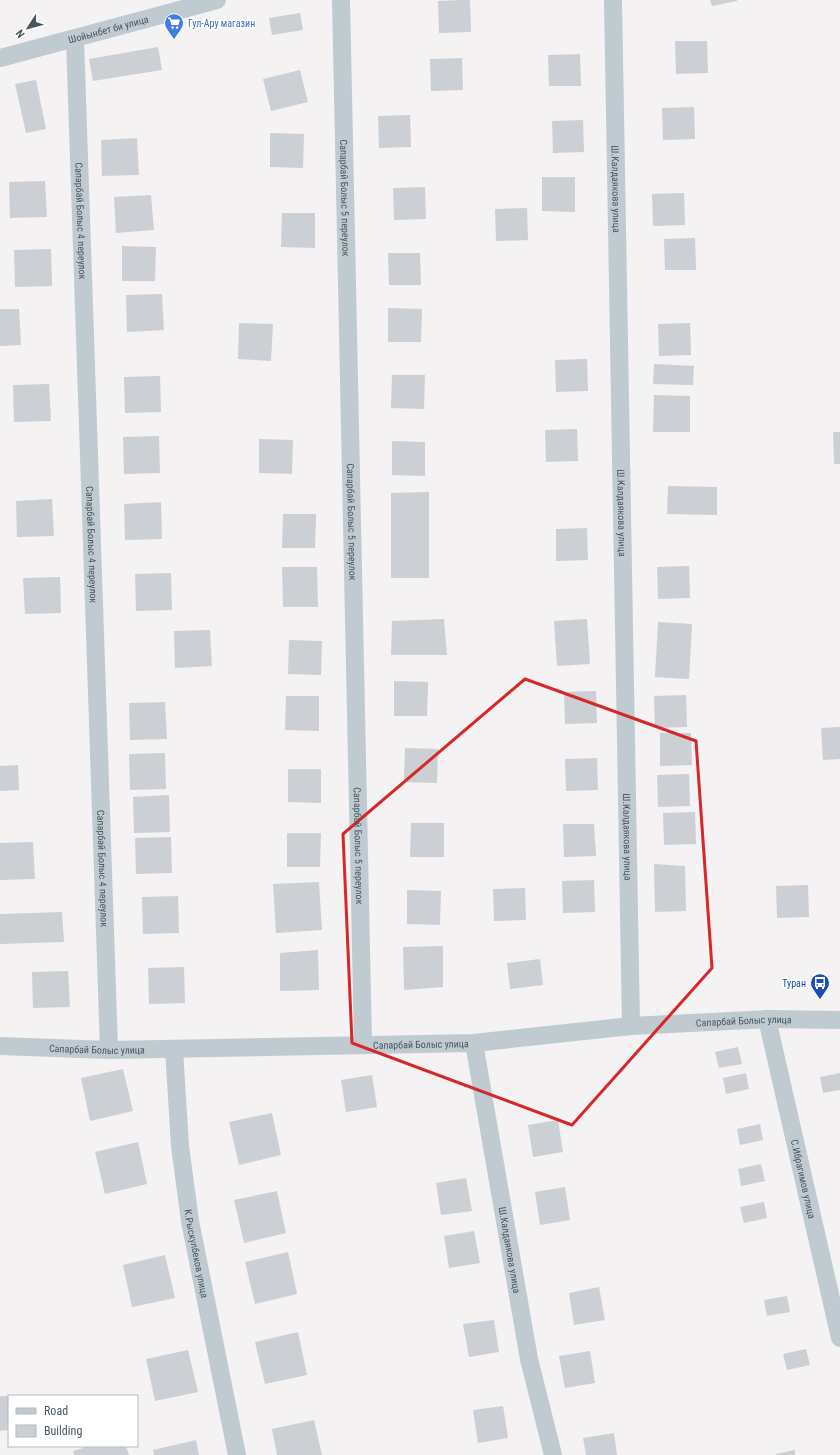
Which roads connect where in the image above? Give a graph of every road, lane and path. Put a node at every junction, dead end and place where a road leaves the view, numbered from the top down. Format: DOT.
graph roads {
  1 [pos="217,0"];
  2 [pos="341,0"];
  3 [pos="613,0"];
  4 [pos="75,39"];
  5 [pos="0,58"];
  6 [pos="767,1019"];
  7 [pos="840,1020"];
  8 [pos="631,1026"];
  9 [pos="474,1043"];
  10 [pos="363,1044"];
  11 [pos="0,1046"];
  12 [pos="174,1049"];
  13 [pos="109,1050"];
  14 [pos="840,1338"];
  15 [pos="237,1455"];
  16 [pos="553,1455"];
  1 -- 4 [label="street, Шойынбет би улица"];
  2 -- 10 [label="street, Сапарбай Болыс 5 переулок"];
  3 -- 8 [label="street, Ш.Калдаякова улица"];
  4 -- 5 [label="street, Шойынбет би улица"];
  4 -- 13 [label="street, Сапарбай Болыс 4 переулок"];
  6 -- 7 [label="street, Сапарбай Болыс улица"];
  6 -- 8 [label="street, Сапарбай Болыс улица"];
  6 -- 14 [label="street, С.Ибрагимов улица"];
  8 -- 9 [label="street, Сапарбай Болыс улица"];
  9 -- 10 [label="street, Сапарбай Болыс улица"];
  9 -- 16 [label="street, Ш.Калдаякова улица"];
  10 -- 12 [label="street, Сапарбай Болыс улица"];
  11 -- 13 [label="street, Сапарбай Болыс улица"];
  12 -- 13 [label="street, Сапарбай Болыс улица"];
  12 -- 15 [label="street, К.Рыскулбеков улица"];
}
